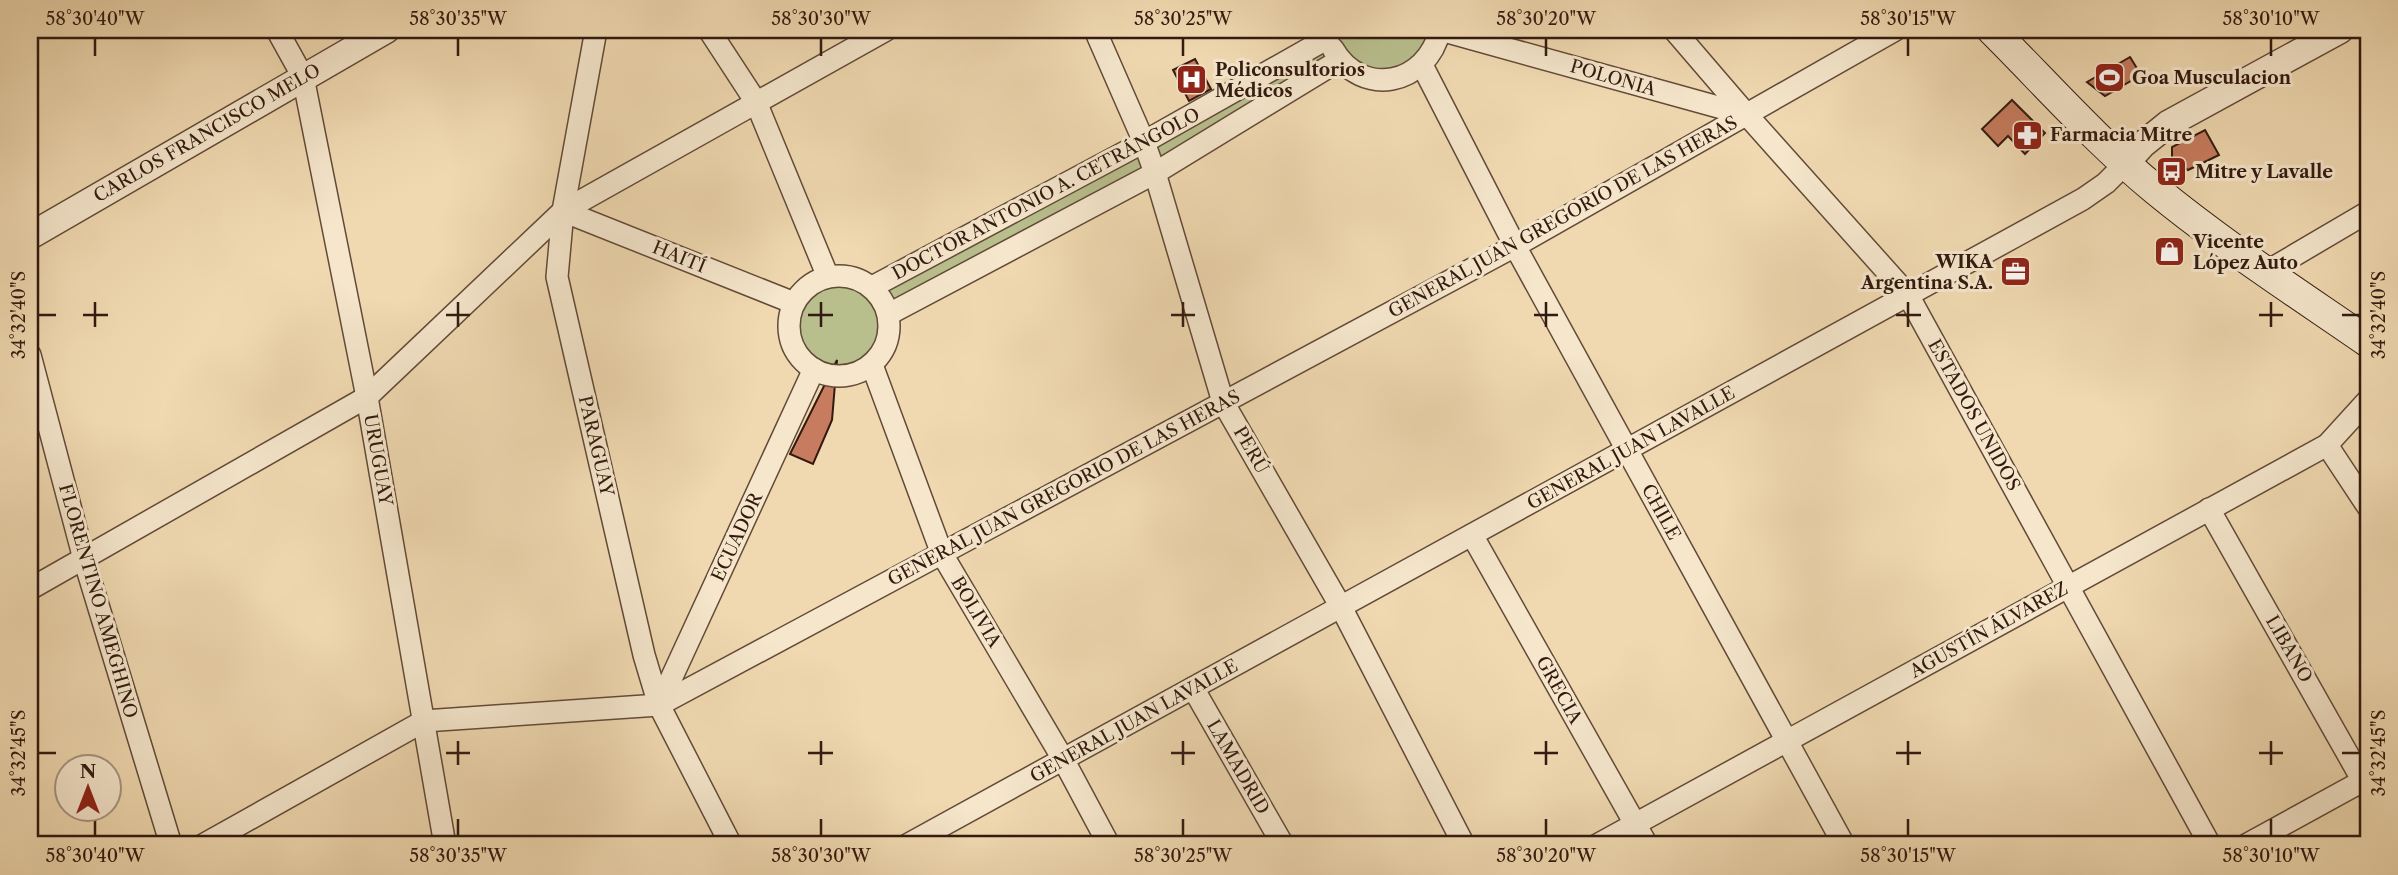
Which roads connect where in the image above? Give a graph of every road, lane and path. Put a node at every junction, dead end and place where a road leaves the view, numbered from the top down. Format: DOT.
graph roads {
  1 [pos="277,30"];
  2 [pos="386,30"];
  3 [pos="596,30"];
  4 [pos="709,30"];
  5 [pos="886,30"];
  6 [pos="1095,30"];
  7 [pos="1440,30"];
  8 [pos="1674,30"];
  9 [pos="1895,30"];
  10 [pos="1993,30"];
  11 [pos="2340,30"];
  12 [pos="1328,34"];
  13 [pos="1340,60"];
  14 [pos="1422,65"];
  15 [pos="303,77"];
  16 [pos="756,102"];
  17 [pos="1747,115"];
  18 [pos="1144,142"];
  19 [pos="2125,164"];
  20 [pos="1154,173"];
  21 [pos="563,211"];
  22 [pos="2368,212"];
  23 [pos="30,236"];
  24 [pos="1515,246"];
  25 [pos="2266,272"];
  26 [pos="828,276"];
  27 [pos="872,287"];
  28 [pos="1908,295"];
  29 [pos="794,303"];
  30 [pos="889,314"];
  31 [pos="2368,342"];
  32 [pos="30,355"];
  33 [pos="872,365"];
  34 [pos="814,369"];
  35 [pos="367,397"];
  36 [pos="2368,400"];
  37 [pos="1223,402"];
  38 [pos="2327,445"];
  39 [pos="1627,450"];
  40 [pos="2368,507"];
  41 [pos="2209,509"];
  42 [pos="1472,535"];
  43 [pos="942,554"];
  44 [pos="84,559"];
  45 [pos="2068,587"];
  46 [pos="30,589"];
  47 [pos="1341,607"];
  48 [pos="1193,688"];
  49 [pos="659,705"];
  50 [pos="424,721"];
  51 [pos="1787,740"];
  52 [pos="1063,759"];
  53 [pos="2367,783"];
  54 [pos="1635,824"];
  55 [pos="171,845"];
  56 [pos="203,845"];
  57 [pos="445,845"];
  58 [pos="731,845"];
  59 [pos="907,845"];
  60 [pos="1110,845"];
  61 [pos="1283,845"];
  62 [pos="1464,845"];
  63 [pos="1597,845"];
  64 [pos="1647,845"];
  65 [pos="1844,845"];
  66 [pos="2210,845"];
  67 [pos="2246,845"];
  1 -- 15 [label="street, URUGUAY"];
  2 -- 15 [label="street, CARLOS FRANCISCO MELO"];
  3 -- 21 [label="street, PARAGUAY"];
  4 -- 16 [label="street"];
  5 -- 16 [label="street"];
  6 -- 18 [label="street, PERÚ"];
  7 -- 14 [label="street"];
  7 -- 17 [label="street, POLONIA"];
  8 -- 17 [label="street, ESTADOS UNIDOS"];
  9 -- 17 [label="street, GENERAL JUAN GREGORIO DE LAS HERAS"];
  10 -- 19 [label="main road"];
  11 -- 19 [label="street, GENERAL JUAN LAVALLE"];
  12 -- 13 [label="street"];
  12 -- 18 [label="street, DOCTOR ANTONIO A. CETRÁNGOLO"];
  13 -- 14 [label="street"];
  13 -- 20 [label="street, DOCTOR ANTONIO A. CETRÁNGOLO"];
  14 -- 24 [label="street, CHILE"];
  15 -- 23 [label="street, CARLOS FRANCISCO MELO"];
  15 -- 35 [label="street, URUGUAY"];
  16 -- 21 [label="street"];
  16 -- 26 [label="street"];
  17 -- 24 [label="street, GENERAL JUAN GREGORIO DE LAS HERAS"];
  17 -- 28 [label="street, ESTADOS UNIDOS"];
  18 -- 20 [label="street, PERÚ"];
  18 -- 27 [label="street, DOCTOR ANTONIO A. CETRÁNGOLO"];
  19 -- 25 [label="main road"];
  19 -- 28 [label="street, GENERAL JUAN LAVALLE"];
  20 -- 30 [label="street, DOCTOR ANTONIO A. CETRÁNGOLO"];
  20 -- 37 [label="street, PERÚ"];
  21 -- 29 [label="street, HAITÍ"];
  21 -- 35 [label="street"];
  21 -- 49 [label="street, PARAGUAY"];
  22 -- 25 [label="street"];
  24 -- 37 [label="street, GENERAL JUAN GREGORIO DE LAS HERAS"];
  24 -- 39 [label="street, CHILE"];
  25 -- 31 [label="main road"];
  26 -- 27 [label="street"];
  26 -- 29 [label="street"];
  27 -- 30 [label="street"];
  28 -- 39 [label="street, GENERAL JUAN LAVALLE"];
  28 -- 45 [label="street, ESTADOS UNIDOS"];
  29 -- 34 [label="street"];
  30 -- 33 [label="street"];
  32 -- 44 [label="street, FLORENTINO AMEGHINO"];
  33 -- 34 [label="street"];
  33 -- 43 [label="street, BOLIVIA"];
  34 -- 49 [label="street, ECUADOR"];
  35 -- 44 [label="street"];
  35 -- 50 [label="street, URUGUAY"];
  36 -- 38 [label="street, AGUSTÍN ÁLVAREZ"];
  37 -- 43 [label="street, GENERAL JUAN GREGORIO DE LAS HERAS"];
  37 -- 47 [label="street, PERÚ"];
  38 -- 40 [label="street"];
  38 -- 41 [label="street, AGUSTÍN ÁLVAREZ"];
  39 -- 42 [label="street, GENERAL JUAN LAVALLE"];
  39 -- 51 [label="street, CHILE"];
  41 -- 45 [label="street, AGUSTÍN ÁLVAREZ"];
  41 -- 53 [label="street, LIBANO"];
  42 -- 47 [label="street, GENERAL JUAN LAVALLE"];
  42 -- 54 [label="street, GRECIA"];
  43 -- 49 [label="street, GENERAL JUAN GREGORIO DE LAS HERAS"];
  43 -- 52 [label="street, BOLIVIA"];
  44 -- 46 [label="street"];
  44 -- 55 [label="street, FLORENTINO AMEGHINO"];
  45 -- 51 [label="street, AGUSTÍN ÁLVAREZ"];
  45 -- 66 [label="street, ESTADOS UNIDOS"];
  47 -- 48 [label="street, GENERAL JUAN LAVALLE"];
  47 -- 62 [label="street, PERÚ"];
  48 -- 52 [label="street, GENERAL JUAN LAVALLE"];
  48 -- 61 [label="street, LAMADRID"];
  49 -- 50 [label="street, GENERAL JUAN GREGORIO DE LAS HERAS"];
  49 -- 58 [label="street, PARAGUAY"];
  50 -- 56 [label="street, GENERAL JUAN GREGORIO DE LAS HERAS"];
  50 -- 57 [label="street, URUGUAY"];
  51 -- 54 [label="street, AGUSTÍN ÁLVAREZ"];
  51 -- 65 [label="street, CHILE"];
  52 -- 59 [label="street, GENERAL JUAN LAVALLE"];
  52 -- 60 [label="street, BOLIVIA"];
  53 -- 67 [label="street"];
  54 -- 63 [label="street, AGUSTÍN ÁLVAREZ"];
  54 -- 64 [label="street, GRECIA"];
}
